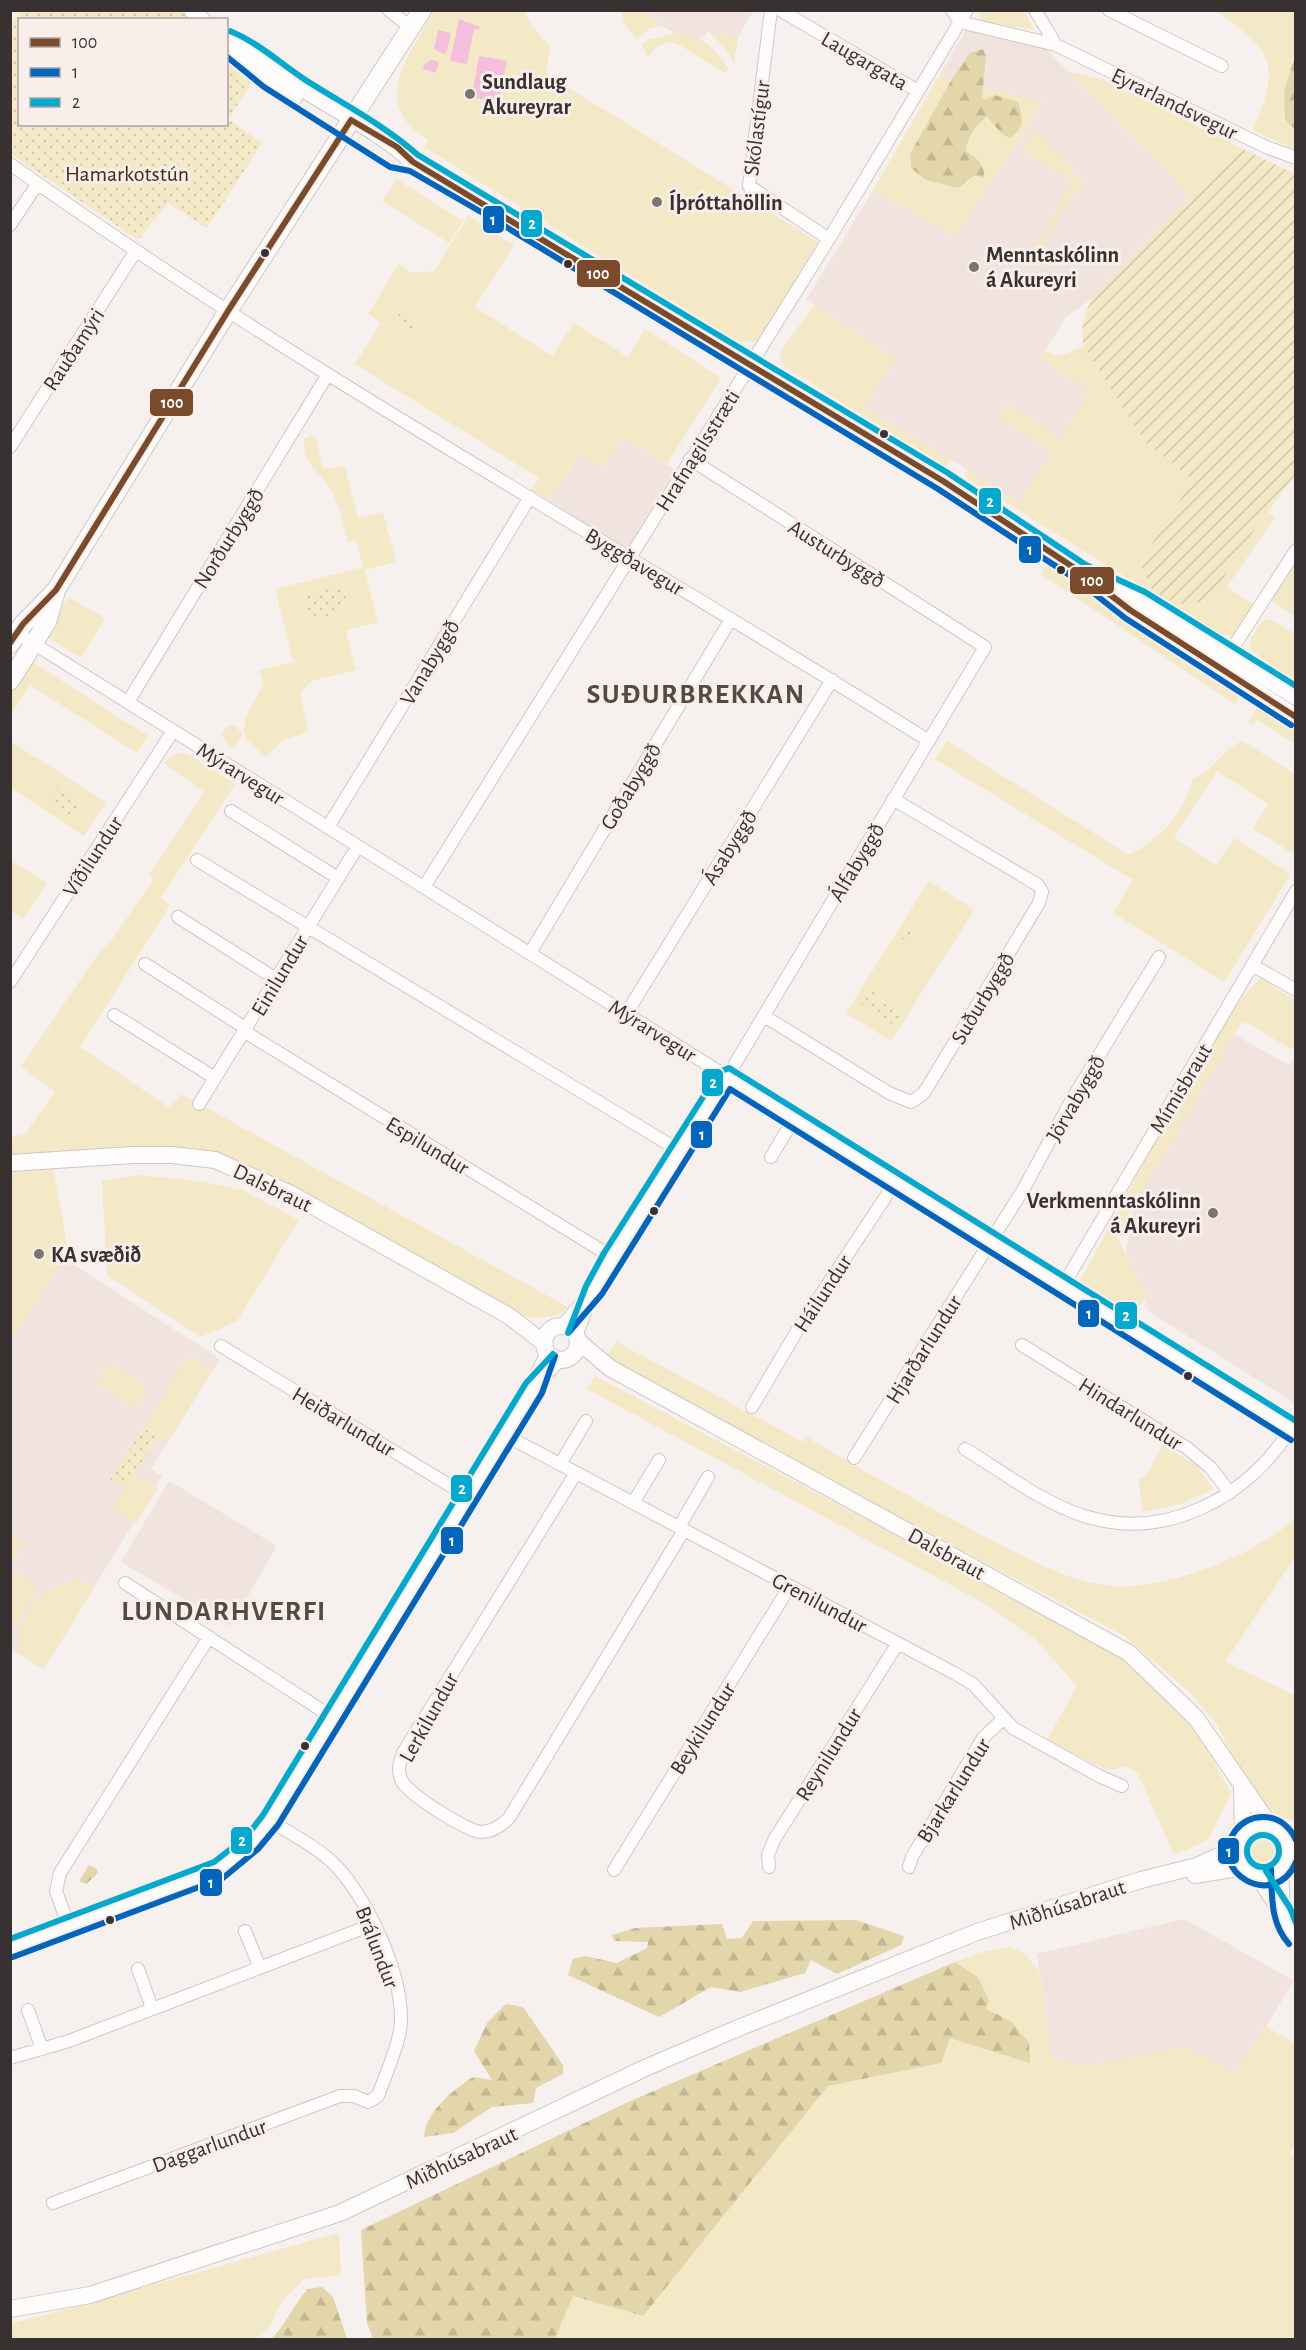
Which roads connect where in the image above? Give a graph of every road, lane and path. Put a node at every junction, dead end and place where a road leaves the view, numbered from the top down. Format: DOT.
graph roads {
  1 [pos="389,10"];
  2 [pos="422,10"];
  3 [pos="771,10"];
  4 [pos="780,10"];
  5 [pos="952,10"];
  6 [pos="967,10"];
  7 [pos="1035,10"];
  8 [pos="1109,10"];
  9 [pos="960,22"];
  10 [pos="411,28"];
  11 [pos="228,41"];
  12 [pos="1056,45"];
  13 [pos="1222,66"];
  14 [pos="918,91"];
  15 [pos="348,124"];
  16 [pos="1296,158"];
  17 [pos="10,164"];
  18 [pos="38,183"];
  19 [pos="10,225"];
  20 [pos="829,239"];
  21 [pos="135,252"];
  22 [pos="228,311"];
  23 [pos="751,365"];
  24 [pos="328,374"];
  25 [pos="10,447"];
  26 [pos="690,459"];
  27 [pos="530,497"];
  28 [pos="1296,550"];
  29 [pos="628,558"];
  30 [pos="1082,573"];
  31 [pos="57,590"];
  32 [pos="731,619"];
  33 [pos="13,636"];
  34 [pos="34,644"];
  35 [pos="985,647"];
  36 [pos="1229,654"];
  37 [pos="1219,669"];
  38 [pos="832,680"];
  39 [pos="10,681"];
  40 [pos="1296,697"];
  41 [pos="128,702"];
  42 [pos="1296,717"];
  43 [pos="173,730"];
  44 [pos="929,741"];
  45 [pos="893,800"];
  46 [pos="231,811"];
  47 [pos="328,827"];
  48 [pos="358,846"];
  49 [pos="197,860"];
  50 [pos="338,878"];
  51 [pos="424,887"];
  52 [pos="1296,891"];
  53 [pos="178,917"];
  54 [pos="308,925"];
  55 [pos="530,953"];
  56 [pos="1159,957"];
  57 [pos="145,964"];
  58 [pos="1252,964"];
  59 [pos="276,979"];
  60 [pos="10,982"];
  61 [pos="1296,990"];
  62 [pos="626,1014"];
  63 [pos="114,1015"];
  64 [pos="764,1016"];
  65 [pos="246,1031"];
  66 [pos="727,1077"];
  67 [pos="215,1078"];
  68 [pos="199,1104"];
  69 [pos="794,1119"];
  70 [pos="680,1150"];
  71 [pos="771,1157"];
  72 [pos="10,1163"];
  73 [pos="896,1181"];
  74 [pos="992,1240"];
  75 [pos="612,1257"];
  76 [pos="1064,1284"];
  77 [pos="509,1316"];
  78 [pos="569,1332"];
  79 [pos="1022,1345"];
  80 [pos="221,1346"];
  81 [pos="555,1353"];
  82 [pos="610,1368"];
  83 [pos="752,1407"];
  84 [pos="586,1421"];
  85 [pos="1293,1430"];
  86 [pos="505,1435"];
  87 [pos="965,1449"];
  88 [pos="854,1458"];
  89 [pos="660,1460"];
  90 [pos="560,1464"];
  91 [pos="576,1473"];
  92 [pos="708,1477"];
  93 [pos="1230,1493"];
  94 [pos="467,1496"];
  95 [pos="633,1503"];
  96 [pos="681,1528"];
  97 [pos="125,1583"];
  98 [pos="790,1586"];
  99 [pos="209,1637"];
  100 [pos="898,1643"];
  101 [pos="332,1717"];
  102 [pos="1004,1719"];
  103 [pos="1122,1786"];
  104 [pos="1242,1787"];
  105 [pos="270,1820"];
  106 [pos="1282,1830"];
  107 [pos="1240,1841"];
  108 [pos="1292,1850"];
  109 [pos="909,1867"];
  110 [pos="1243,1867"];
  111 [pos="769,1868"];
  112 [pos="1280,1869"];
  113 [pos="614,1870"];
  114 [pos="1258,1876"];
  115 [pos="1282,1913"];
  116 [pos="374,1924"];
  117 [pos="69,1927"];
  118 [pos="245,1930"];
  119 [pos="1296,1938"];
  120 [pos="10,1949"];
  121 [pos="899,1966"];
  122 [pos="260,1968"];
  123 [pos="138,1969"];
  124 [pos="152,2008"];
  125 [pos="28,2010"];
  126 [pos="42,2049"];
  127 [pos="10,2058"];
  128 [pos="364,2102"];
  129 [pos="53,2203"];
  130 [pos="10,2309"];
  1 -- 10 [label="street"];
  2 -- 10 [label="main road"];
  3 -- 20 [label="street, Skólastígur"];
  4 -- 14 [label="street, Laugargata"];
  5 -- 9 [label="street"];
  6 -- 9 [label="street, Hrafnagilsstræti"];
  7 -- 12 [label="street"];
  8 -- 13 [label="street"];
  9 -- 12 [label="street, Eyrarlandsvegur"];
  9 -- 14 [label="street, Hrafnagilsstræti"];
  10 -- 15 [label="main road"];
  11 -- 15 [label="street"];
  12 -- 16 [label="street, Eyrarlandsvegur"];
  14 -- 20 [label="street, Hrafnagilsstræti"];
  15 -- 22 [label="main road"];
  15 -- 23 [label="street"];
  17 -- 18 [label="street, Byggðavegur"];
  18 -- 19 [label="street"];
  18 -- 21 [label="street, Byggðavegur"];
  20 -- 23 [label="street, Hrafnagilsstræti"];
  21 -- 22 [label="street, Byggðavegur"];
  21 -- 25 [label="street, Rauðamýri"];
  22 -- 24 [label="street, Byggðavegur"];
  22 -- 31 [label="main road"];
  23 -- 26 [label="street, Hrafnagilsstræti"];
  23 -- 30 [label="street"];
  24 -- 27 [label="street, Byggðavegur"];
  24 -- 41 [label="street, Norðurbyggð"];
  26 -- 29 [label="street, Hrafnagilsstræti"];
  26 -- 35 [label="street, Austurbyggð"];
  27 -- 29 [label="street, Byggðavegur"];
  27 -- 47 [label="street, Vanabyggð"];
  28 -- 36 [label="street"];
  29 -- 32 [label="street, Byggðavegur"];
  29 -- 51 [label="street, Hrafnagilsstræti"];
  30 -- 36 [label="street"];
  30 -- 37 [label="street"];
  31 -- 33 [label="main road"];
  31 -- 34 [label="main road"];
  32 -- 38 [label="street, Byggðavegur"];
  32 -- 55 [label="street, Goðabyggð"];
  33 -- 34 [label="street, Mýrarvegur"];
  34 -- 39 [label="main road"];
  34 -- 41 [label="street, Mýrarvegur"];
  35 -- 44 [label="street, Álfabyggð"];
  36 -- 37 [label="street"];
  36 -- 40 [label="street"];
  37 -- 42 [label="street"];
  38 -- 44 [label="street, Byggðavegur"];
  38 -- 62 [label="street, Ásabyggð"];
  41 -- 43 [label="street, Mýrarvegur"];
  43 -- 47 [label="street, Mýrarvegur"];
  43 -- 60 [label="street, Víðilundur"];
  44 -- 45 [label="street, Álfabyggð"];
  45 -- 64 [label="street, Álfabyggð"];
  45 -- 64 [label="street, Suðurbyggð"];
  46 -- 50 [label="street"];
  47 -- 48 [label="street, Mýrarvegur"];
  48 -- 50 [label="street, Einilundur"];
  48 -- 51 [label="street, Mýrarvegur"];
  49 -- 54 [label="street"];
  50 -- 54 [label="street, Einilundur"];
  51 -- 55 [label="street, Mýrarvegur"];
  52 -- 58 [label="street, Mímisbraut"];
  53 -- 59 [label="street"];
  54 -- 59 [label="street, Einilundur"];
  54 -- 70 [label="street"];
  55 -- 62 [label="street, Mýrarvegur"];
  56 -- 74 [label="street, Jörvabyggð"];
  57 -- 65 [label="street, Espilundur"];
  58 -- 61 [label="street"];
  58 -- 76 [label="street, Mímisbraut"];
  59 -- 65 [label="street, Einilundur"];
  62 -- 66 [label="street, Mýrarvegur"];
  63 -- 67 [label="street"];
  64 -- 66 [label="street, Álfabyggð"];
  65 -- 67 [label="street, Einilundur"];
  65 -- 75 [label="street, Espilundur"];
  66 -- 69 [label="street, Mýrarvegur"];
  66 -- 70 [label="street, Álfabyggð"];
  67 -- 68 [label="street, Einilundur"];
  69 -- 71 [label="street"];
  69 -- 73 [label="street, Mýrarvegur"];
  70 -- 75 [label="street, Álfabyggð"];
  72 -- 77 [label="street, Dalsbraut"];
  73 -- 74 [label="street, Mýrarvegur"];
  73 -- 83 [label="street, Háilundur"];
  74 -- 76 [label="street, Mýrarvegur"];
  74 -- 88 [label="street, Hjarðarlundur"];
  75 -- 78 [label="street, Álfabyggð"];
  76 -- 85 [label="street, Mýrarvegur"];
  77 -- 78 [label="street, Dalsbraut"];
  77 -- 81 [label="street, Dalsbraut"];
  78 -- 81 [label="street"];
  78 -- 81 [label="street"];
  78 -- 82 [label="street, Dalsbraut"];
  79 -- 93 [label="street, Hindarlundur"];
  80 -- 94 [label="street, Heiðarlundur"];
  81 -- 82 [label="street, Dalsbraut"];
  81 -- 86 [label="street"];
  82 -- 104 [label="street, Dalsbraut"];
  84 -- 90 [label="street"];
  85 -- 93 [label="street"];
  86 -- 90 [label="street, Grenilundur"];
  86 -- 94 [label="street"];
  87 -- 93 [label="street"];
  89 -- 95 [label="street"];
  90 -- 91 [label="street, Grenilundur"];
  91 -- 95 [label="street, Grenilundur"];
  91 -- 96 [label="street, Lerkilundur"];
  92 -- 96 [label="street, Lerkilundur"];
  94 -- 101 [label="street"];
  95 -- 96 [label="street, Grenilundur"];
  96 -- 98 [label="street, Grenilundur"];
  97 -- 99 [label="street"];
  98 -- 100 [label="street, Grenilundur"];
  98 -- 113 [label="street, Beykilundur"];
  99 -- 101 [label="street"];
  99 -- 117 [label="street"];
  100 -- 102 [label="street, Grenilundur"];
  100 -- 111 [label="street, Reynilundur"];
  101 -- 105 [label="street"];
  102 -- 103 [label="street, Grenilundur"];
  102 -- 109 [label="street, Bjarkarlundur"];
  104 -- 106 [label="street, Dalsbraut"];
  104 -- 107 [label="street, Dalsbraut"];
  105 -- 116 [label="street, Brálundur"];
  105 -- 117 [label="street"];
  106 -- 107 [label="street"];
  106 -- 108 [label="street"];
  107 -- 110 [label="street"];
  107 -- 121 [label="street, Miðhúsabraut"];
  108 -- 112 [label="street"];
  110 -- 114 [label="street"];
  110 -- 121 [label="street, Miðhúsabraut"];
  112 -- 114 [label="street"];
  112 -- 115 [label="street"];
  114 -- 115 [label="street"];
  115 -- 119 [label="street"];
  116 -- 122 [label="street"];
  116 -- 128 [label="street, Brálundur"];
  117 -- 120 [label="street"];
  118 -- 122 [label="street"];
  121 -- 130 [label="street, Miðhúsabraut"];
  122 -- 124 [label="street"];
  123 -- 124 [label="street"];
  124 -- 126 [label="street"];
  125 -- 126 [label="street"];
  126 -- 127 [label="street"];
  128 -- 129 [label="street, Daggarlundur"];
}
